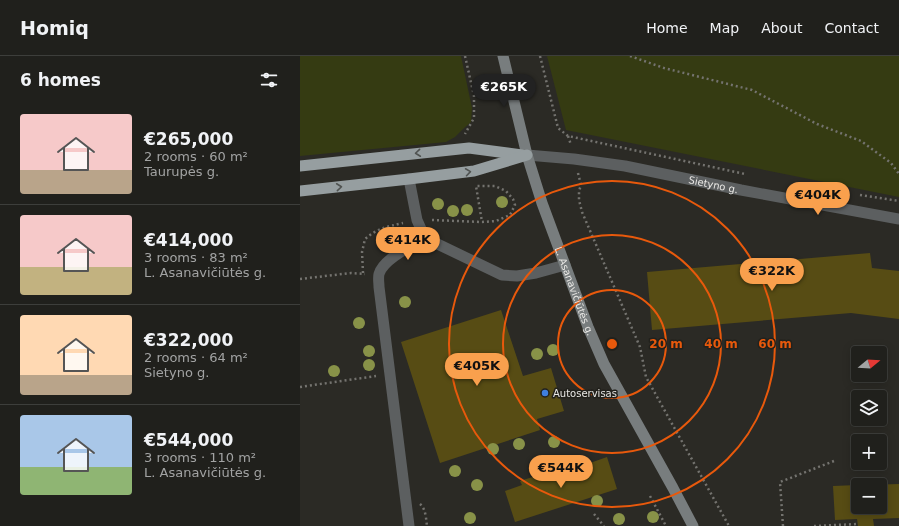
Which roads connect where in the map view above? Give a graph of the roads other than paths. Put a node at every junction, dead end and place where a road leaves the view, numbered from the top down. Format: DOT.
graph roads {
  1 [pos="503,56"];
  2 [pos="527,155"];
  3 [pos="300,166"];
  4 [pos="409,179"];
  5 [pos="300,191"];
  6 [pos="899,219"];
  7 [pos="425,238"];
  8 [pos="565,264"];
  9 [pos="409,526"];
  10 [pos="693,526"];
  1 -- 2 [label="main road, L. Asanavičiūtės g."];
  2 -- 3 [label="highway, one-way"];
  4 -- 2 [label="highway, one-way"];
  2 -- 6 [label="street, Sietyno g."];
  2 -- 8 [label="main road, L. Asanavičiūtės g."];
  5 -- 4 [label="highway, one-way"];
  4 -- 7 [label="street"];
  7 -- 8 [label="street"];
  7 -- 9 [label="street"];
  8 -- 10 [label="main road, L. Asanavičiūtės g."];
}
